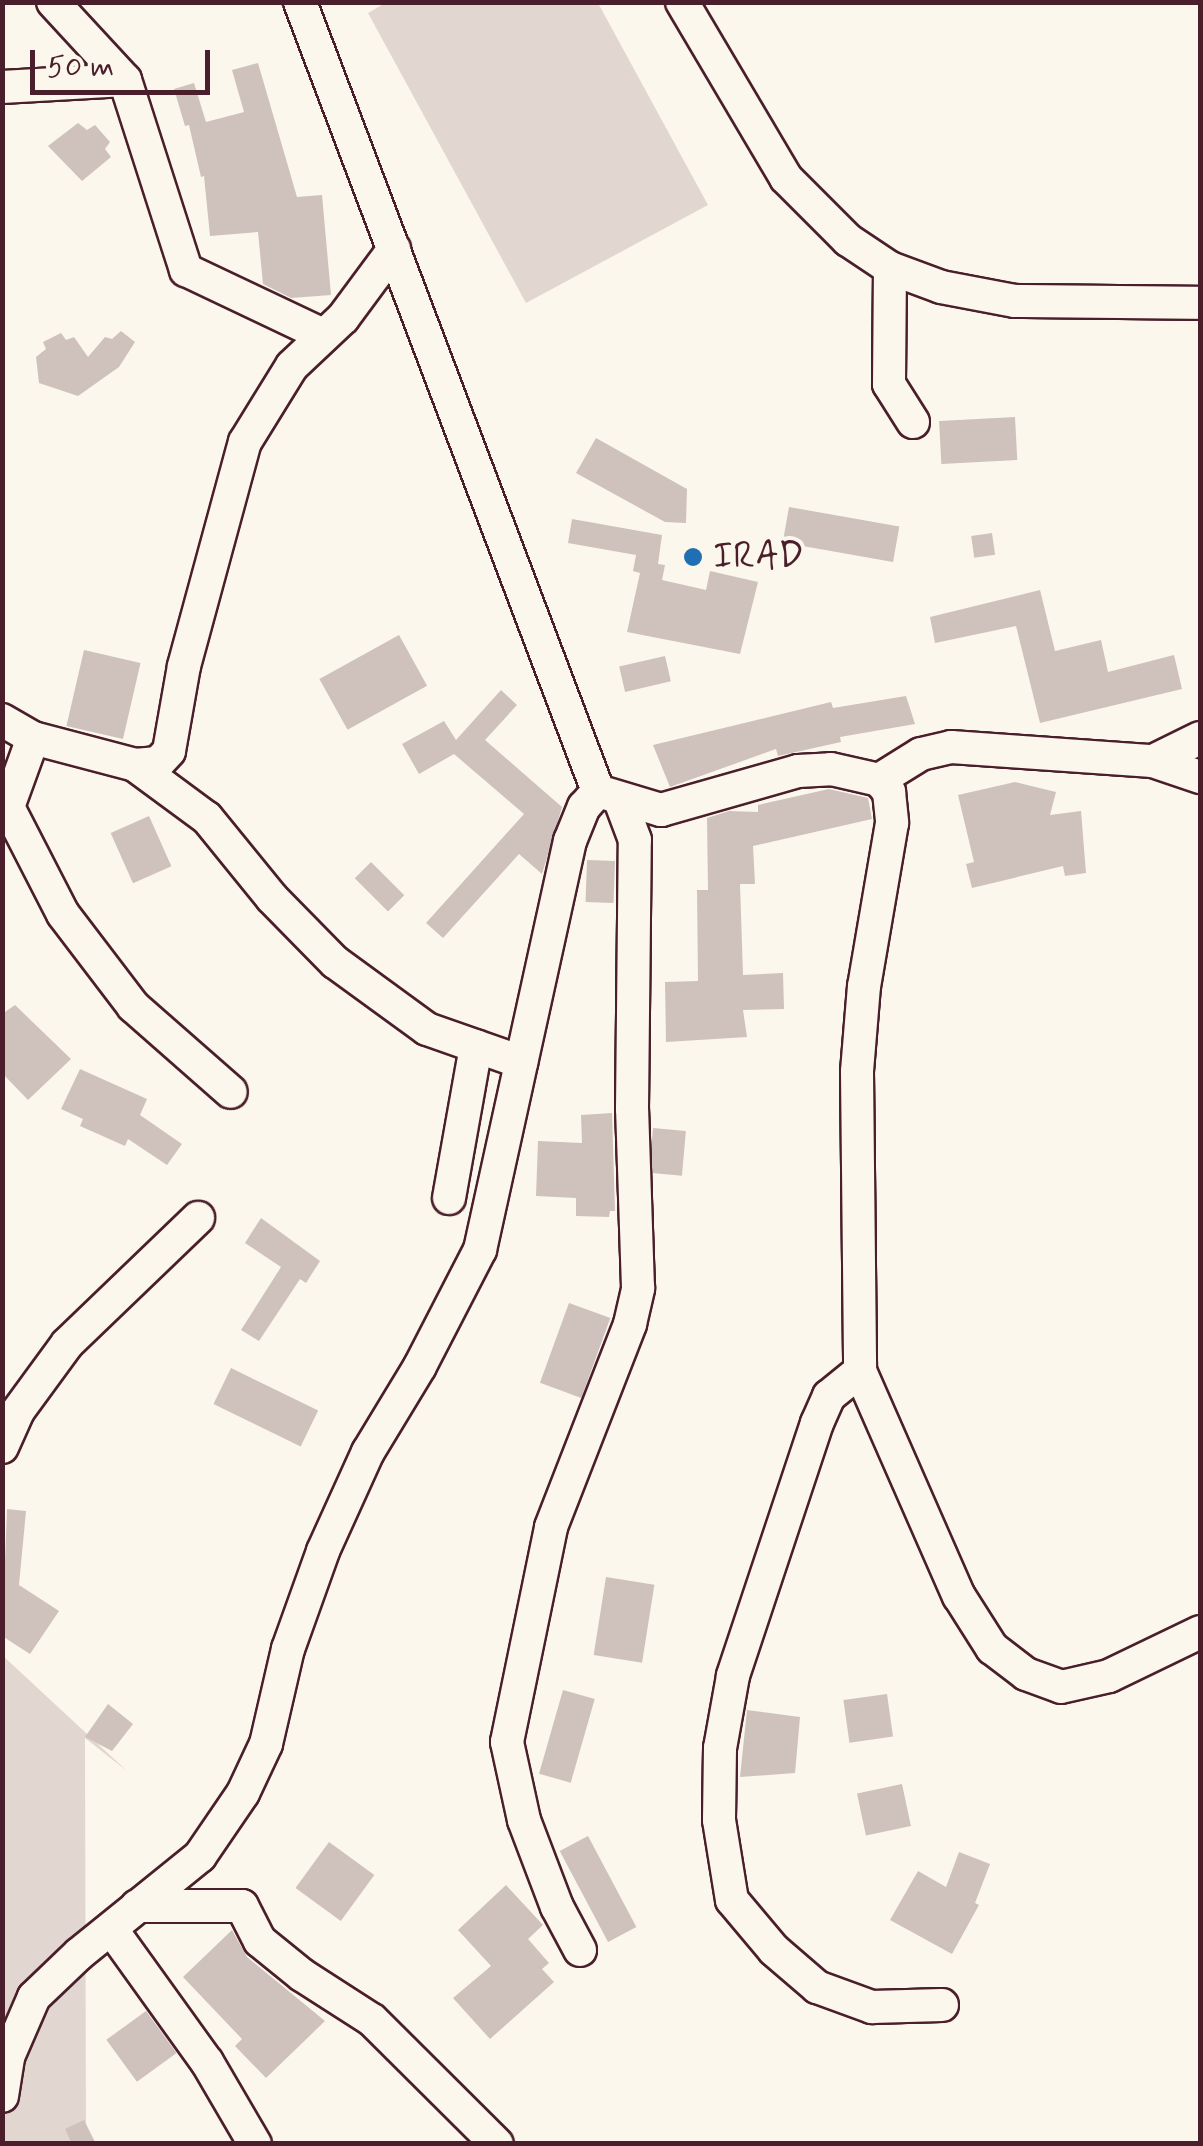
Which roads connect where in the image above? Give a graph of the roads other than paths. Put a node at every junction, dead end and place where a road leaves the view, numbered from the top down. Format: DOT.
graph roads {
  1 [pos="53,2"];
  2 [pos="300,2"];
  3 [pos="682,2"];
  4 [pos="125,80"];
  5 [pos="2,87"];
  6 [pos="394,249"];
  7 [pos="890,268"];
  8 [pos="1200,303"];
  9 [pos="323,336"];
  10 [pos="913,422"];
  11 [pos="2,720"];
  12 [pos="32,738"];
  13 [pos="1200,738"];
  14 [pos="1153,761"];
  15 [pos="135,766"];
  16 [pos="1200,777"];
  17 [pos="879,780"];
  18 [pos="609,796"];
  19 [pos="476,1046"];
  20 [pos="521,1062"];
  21 [pos="231,1092"];
  22 [pos="449,1198"];
  23 [pos="198,1218"];
  24 [pos="860,1371"];
  25 [pos="2,1448"];
  26 [pos="1200,1632"];
  27 [pos="138,1906"];
  28 [pos="112,1930"];
  29 [pos="580,1950"];
  30 [pos="34,1997"];
  31 [pos="942,2005"];
  32 [pos="2,2008"];
  33 [pos="2,2096"];
  34 [pos="255,2144"];
  35 [pos="497,2144"];
  1 -- 4 [label="street"];
  2 -- 6 [label="street"];
  3 -- 7 [label="street"];
  4 -- 5 [label="street"];
  4 -- 9 [label="street"];
  6 -- 9 [label="street"];
  6 -- 18 [label="street"];
  7 -- 8 [label="street"];
  7 -- 10 [label="street"];
  9 -- 15 [label="street"];
  11 -- 12 [label="street"];
  12 -- 15 [label="street"];
  12 -- 21 [label="street"];
  13 -- 14 [label="street"];
  14 -- 16 [label="street"];
  14 -- 17 [label="street"];
  15 -- 19 [label="street"];
  17 -- 18 [label="street"];
  17 -- 24 [label="street"];
  18 -- 20 [label="street"];
  18 -- 29 [label="street"];
  19 -- 20 [label="street"];
  19 -- 22 [label="street"];
  20 -- 27 [label="street"];
  23 -- 25 [label="street"];
  24 -- 26 [label="street"];
  24 -- 31 [label="street"];
  27 -- 28 [label="street"];
  27 -- 35 [label="street"];
  28 -- 30 [label="street"];
  28 -- 34 [label="street"];
  30 -- 32 [label="street"];
  30 -- 33 [label="street"];
}
